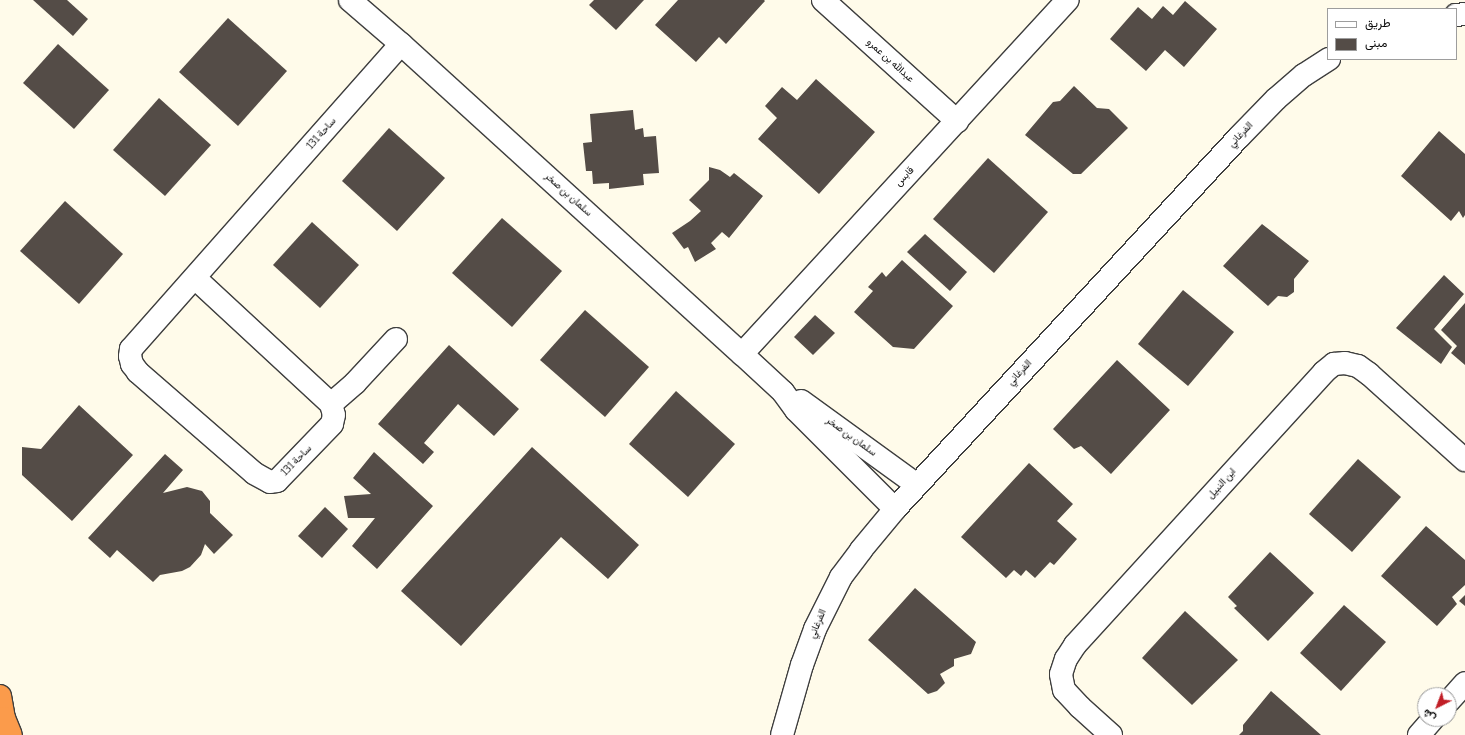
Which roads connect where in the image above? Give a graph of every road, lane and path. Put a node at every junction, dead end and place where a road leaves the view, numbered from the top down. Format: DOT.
graph roads {
  1 [pos="350,0"];
  2 [pos="823,0"];
  3 [pos="1067,0"];
  4 [pos="401,44"];
  5 [pos="1327,60"];
  6 [pos="957,121"];
  7 [pos="195,278"];
  8 [pos="396,339"];
  9 [pos="742,354"];
  10 [pos="783,392"];
  11 [pos="331,404"];
  12 [pos="1465,460"];
  13 [pos="917,485"];
  14 [pos="895,509"];
  15 [pos="1465,683"];
  16 [pos="1457,692"];
  17 [pos="0,696"];
  18 [pos="1426,727"];
  19 [pos="11,735"];
  20 [pos="782,735"];
  21 [pos="1111,735"];
  22 [pos="1419,735"];
  1 -- 4 [label="street, سلمان بن صخر"];
  2 -- 6 [label="street, عبدالله بن عمرو"];
  3 -- 6 [label="street, قابس"];
  4 -- 7 [label="street, ساحة 131"];
  4 -- 9 [label="street, سلمان بن صخر"];
  5 -- 13 [label="street, الفرغاني"];
  6 -- 9 [label="street, قابس"];
  7 -- 11 [label="street"];
  7 -- 11 [label="street, ساحة 131"];
  8 -- 11 [label="street"];
  9 -- 10 [label="street, سلمان بن صخر"];
  10 -- 13 [label="street, سلمان بن صخر"];
  10 -- 14 [label="street, سلمان بن صخر"];
  12 -- 21 [label="street, ابن النبيل"];
  13 -- 14 [label="street, الفرغاني"];
  14 -- 20 [label="street, الفرغاني"];
  15 -- 16 [label="street"];
  17 -- 19 [label="highway"];
  18 -- 22 [label="street"];
}
